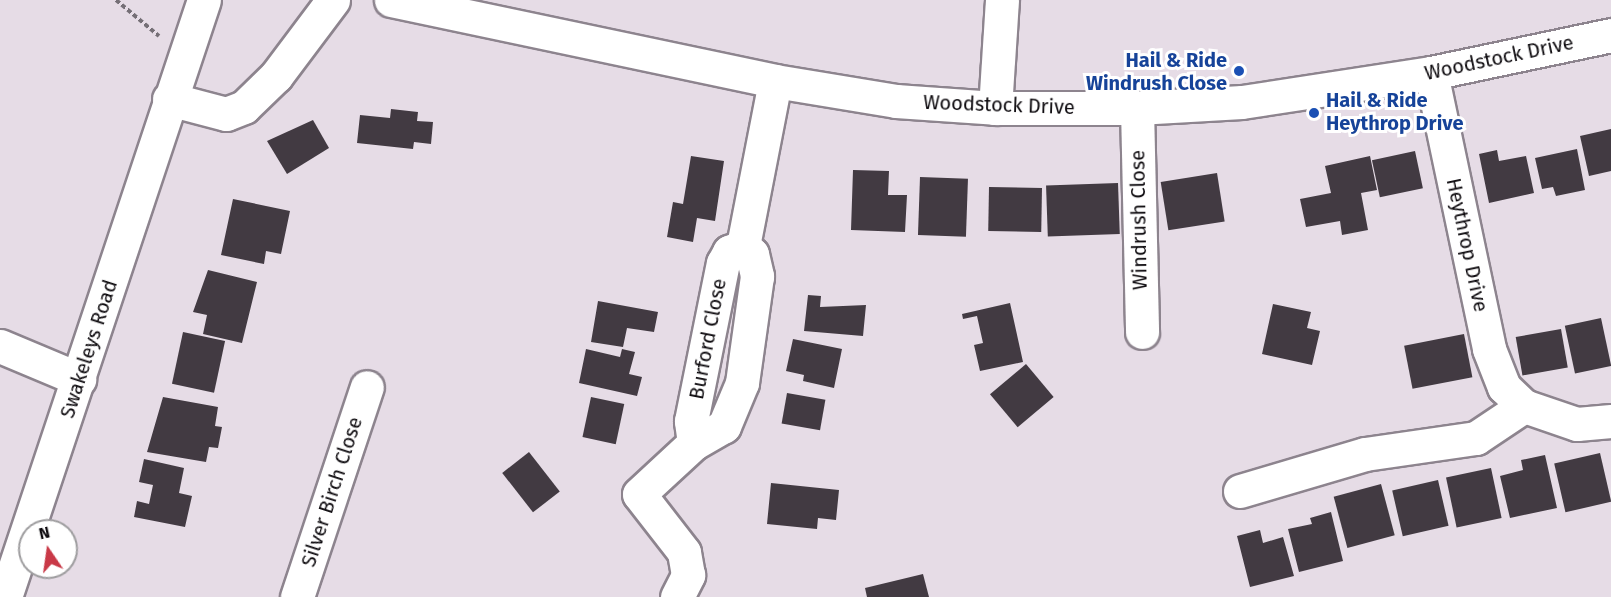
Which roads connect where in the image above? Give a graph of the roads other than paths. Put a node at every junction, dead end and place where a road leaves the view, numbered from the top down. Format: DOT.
graph roads {
  1 [pos="204,0"];
  2 [pos="333,0"];
  3 [pos="391,0"];
  4 [pos="1002,0"];
  5 [pos="1611,35"];
  6 [pos="1431,73"];
  7 [pos="775,81"];
  8 [pos="169,99"];
  9 [pos="995,108"];
  10 [pos="1137,108"];
  11 [pos="1142,332"];
  12 [pos="0,346"];
  13 [pos="79,379"];
  14 [pos="366,387"];
  15 [pos="1524,406"];
  16 [pos="1611,421"];
  17 [pos="1240,491"];
  18 [pos="688,593"];
  19 [pos="5,597"];
  20 [pos="297,597"];
  1 -- 8 [label="street, Swakeleys Road"];
  2 -- 8 [label="street"];
  3 -- 7 [label="street, Woodstock Drive"];
  4 -- 9 [label="street"];
  5 -- 6 [label="street, Woodstock Drive"];
  6 -- 10 [label="street, Woodstock Drive"];
  6 -- 15 [label="street, Heythrop Drive"];
  7 -- 9 [label="street, Woodstock Drive"];
  7 -- 18 [label="street, Burford Close"];
  8 -- 13 [label="street, Swakeleys Road"];
  9 -- 10 [label="street, Woodstock Drive"];
  10 -- 11 [label="street, Windrush Close"];
  12 -- 13 [label="street"];
  13 -- 19 [label="street, Swakeleys Road"];
  14 -- 20 [label="street, Silver Birch Close"];
  15 -- 16 [label="street, Heythrop Drive"];
  15 -- 17 [label="street"];
}
